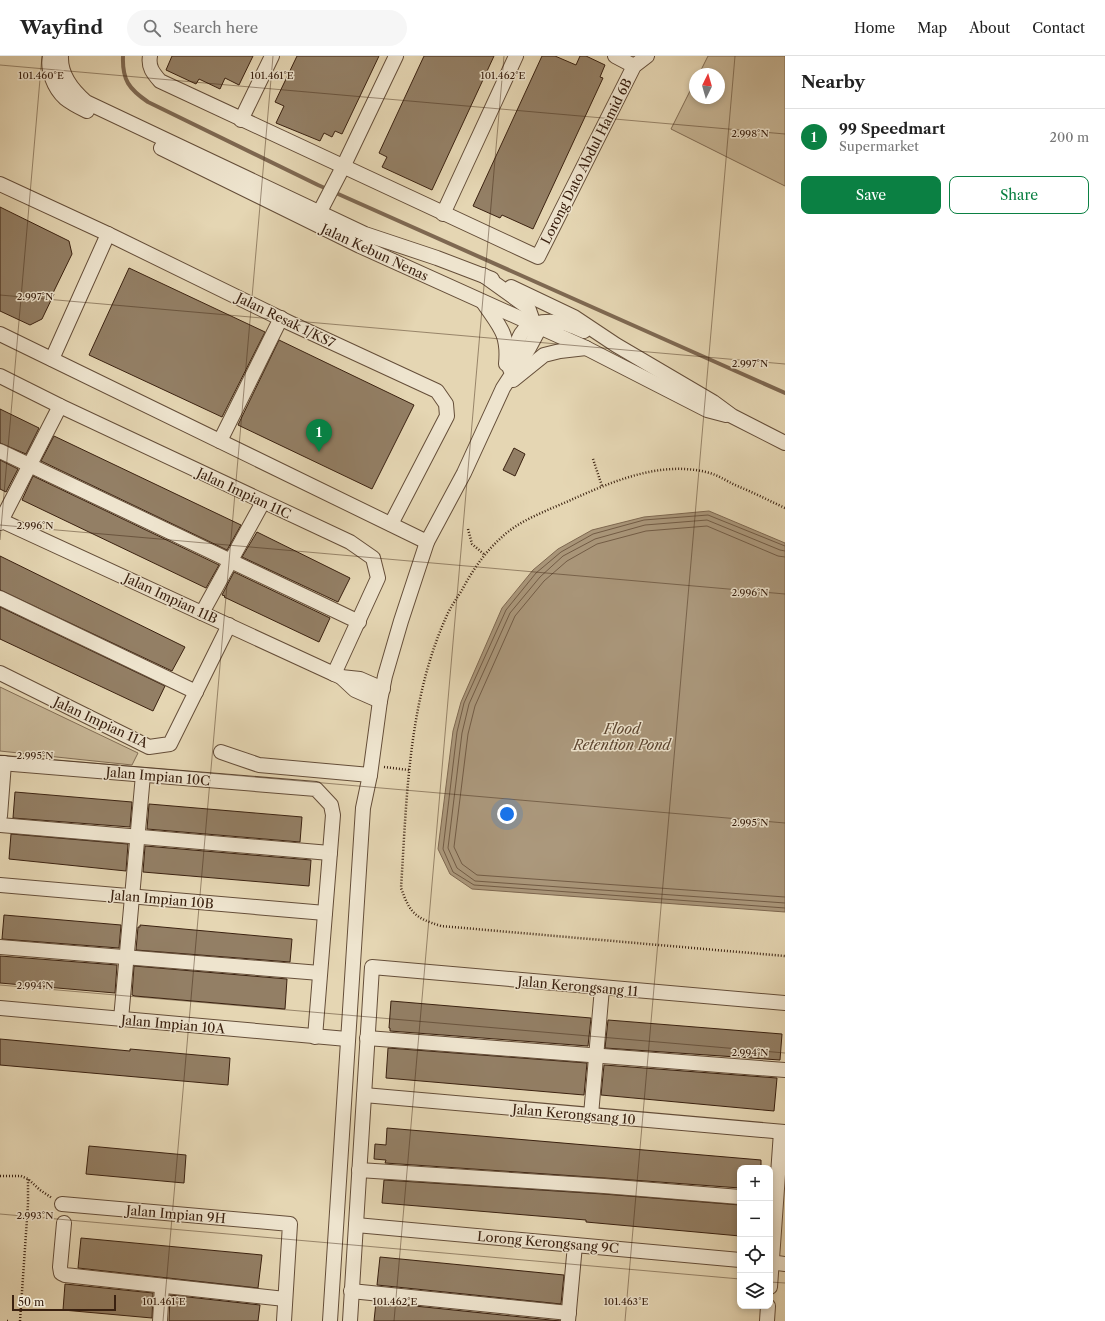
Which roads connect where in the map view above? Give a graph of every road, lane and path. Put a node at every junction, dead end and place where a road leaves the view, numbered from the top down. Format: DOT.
graph roads {
  1 [pos="50,56"];
  2 [pos="61,56"];
  3 [pos="272,56"];
  4 [pos="396,56"];
  5 [pos="516,56"];
  6 [pos="615,56"];
  7 [pos="647,56"];
  8 [pos="150,62"];
  9 [pos="634,66"];
  10 [pos="241,120"];
  11 [pos="343,167"];
  12 [pos="0,184"];
  13 [pos="332,189"];
  14 [pos="298,203"];
  15 [pos="443,214"];
  16 [pos="316,218"];
  17 [pos="339,223"];
  18 [pos="108,234"];
  19 [pos="483,275"];
  20 [pos="483,301"];
  21 [pos="281,318"];
  22 [pos="535,324"];
  23 [pos="0,334"];
  24 [pos="616,344"];
  25 [pos="586,348"];
  26 [pos="52,359"];
  27 [pos="0,376"];
  28 [pos="503,388"];
  29 [pos="60,406"];
  30 [pos="732,416"];
  31 [pos="220,441"];
  32 [pos="785,443"];
  33 [pos="0,451"];
  34 [pos="593,458"];
  35 [pos="30,465"];
  36 [pos="602,486"];
  37 [pos="263,502"];
  38 [pos="785,508"];
  39 [pos="0,521"];
  40 [pos="391,524"];
  41 [pos="468,529"];
  42 [pos="427,542"];
  43 [pos="485,555"];
  44 [pos="231,561"];
  45 [pos="0,598"];
  46 [pos="202,613"];
  47 [pos="358,622"];
  48 [pos="229,626"];
  49 [pos="0,673"];
  50 [pos="338,676"];
  51 [pos="196,692"];
  52 [pos="381,695"];
  53 [pos="220,752"];
  54 [pos="2,763"];
  55 [pos="370,770"];
  56 [pos="409,770"];
  57 [pos="143,775"];
  58 [pos="0,816"];
  59 [pos="0,825"];
  60 [pos="138,837"];
  61 [pos="330,853"];
  62 [pos="0,885"];
  63 [pos="132,897"];
  64 [pos="325,913"];
  65 [pos="0,947"];
  66 [pos="785,956"];
  67 [pos="127,957"];
  68 [pos="320,973"];
  69 [pos="602,988"];
  70 [pos="785,1003"];
  71 [pos="0,1008"];
  72 [pos="121,1019"];
  73 [pos="315,1036"];
  74 [pos="367,1038"];
  75 [pos="347,1039"];
  76 [pos="596,1055"];
  77 [pos="785,1070"];
  78 [pos="364,1095"];
  79 [pos="591,1115"];
  80 [pos="783,1132"];
  81 [pos="359,1170"];
  82 [pos="0,1176"];
  83 [pos="28,1179"];
  84 [pos="737,1198"];
  85 [pos="777,1201"];
  86 [pos="62,1204"];
  87 [pos="64,1222"];
  88 [pos="356,1225"];
  89 [pos="575,1245"];
  90 [pos="737,1260"];
  91 [pos="776,1263"];
  92 [pos="773,1275"];
  93 [pos="162,1286"];
  94 [pos="352,1291"];
  95 [pos="285,1299"];
  96 [pos="768,1309"];
  97 [pos="569,1317"];
  98 [pos="20,1321"];
  99 [pos="160,1321"];
  100 [pos="284,1321"];
  101 [pos="330,1321"];
  102 [pos="350,1321"];
  103 [pos="767,1321"];
  1 -- 16 [label="street, Jalan Kebun Nenas"];
  2 -- 14 [label="street, Jalan Kebun Nenas"];
  3 -- 10 [label="street"];
  4 -- 11 [label="street"];
  5 -- 15 [label="street"];
  6 -- 9 [label="street"];
  7 -- 9 [label="street"];
  8 -- 10 [label="street"];
  9 -- 15 [label="street, Lorong Dato Abdul Hamid 6B"];
  10 -- 11 [label="street"];
  11 -- 13 [label="street"];
  11 -- 15 [label="street"];
  12 -- 18 [label="street, Jalan Resak 1/KS7"];
  13 -- 14 [label="street"];
  13 -- 16 [label="street"];
  13 -- 17 [label="street"];
  14 -- 16 [label="street, Jalan Kebun Nenas"];
  16 -- 17 [label="street, Jalan Kebun Nenas"];
  16 -- 20 [label="street, Jalan Kebun Nenas"];
  17 -- 19 [label="street, Jalan Kebun Nenas"];
  18 -- 21 [label="street, Jalan Resak 1/KS7"];
  18 -- 26 [label="street"];
  19 -- 22 [label="street"];
  19 -- 24 [label="street, Jalan Kebun Nenas"];
  20 -- 22 [label="street, Jalan Kebun Nenas"];
  20 -- 28 [label="street"];
  21 -- 31 [label="street"];
  21 -- 40 [label="street, Jalan Resak 1/KS7"];
  22 -- 24 [label="street"];
  22 -- 25 [label="street, Jalan Kebun Nenas"];
  22 -- 28 [label="street"];
  23 -- 26 [label="street"];
  24 -- 30 [label="street, Jalan Kebun Nenas"];
  25 -- 28 [label="street"];
  25 -- 30 [label="street, Jalan Kebun Nenas"];
  26 -- 31 [label="street"];
  27 -- 29 [label="street, Jalan Impian 11C"];
  28 -- 42 [label="street"];
  29 -- 35 [label="street"];
  29 -- 37 [label="street, Jalan Impian 11C"];
  30 -- 32 [label="street, Jalan Kebun Nenas"];
  31 -- 40 [label="street"];
  33 -- 35 [label="street"];
  34 -- 36 [label="path"];
  35 -- 39 [label="street"];
  35 -- 44 [label="street"];
  36 -- 38 [label="path"];
  36 -- 43 [label="path"];
  37 -- 44 [label="street"];
  37 -- 47 [label="street, Jalan Impian 11C"];
  39 -- 46 [label="street, Jalan Impian 11B"];
  40 -- 42 [label="street"];
  41 -- 43 [label="path"];
  42 -- 52 [label="street"];
  43 -- 56 [label="path"];
  44 -- 46 [label="street"];
  44 -- 47 [label="street"];
  45 -- 51 [label="street"];
  46 -- 48 [label="street, Jalan Impian 11B"];
  47 -- 50 [label="street, Jalan Impian 11C"];
  48 -- 50 [label="street, Jalan Impian 11B"];
  48 -- 51 [label="street, Jalan Impian 11A"];
  49 -- 51 [label="street, Jalan Impian 11A"];
  50 -- 52 [label="street, Jalan Impian 11B"];
  52 -- 55 [label="street"];
  53 -- 55 [label="street"];
  54 -- 57 [label="street, Jalan Impian 10C"];
  54 -- 58 [label="street"];
  55 -- 56 [label="path"];
  55 -- 75 [label="street"];
  56 -- 66 [label="path"];
  57 -- 60 [label="street"];
  57 -- 61 [label="street, Jalan Impian 10C"];
  59 -- 60 [label="street"];
  60 -- 61 [label="street"];
  60 -- 63 [label="street"];
  61 -- 64 [label="street"];
  62 -- 63 [label="street, Jalan Impian 10B"];
  63 -- 64 [label="street, Jalan Impian 10B"];
  63 -- 67 [label="street"];
  64 -- 68 [label="street"];
  65 -- 67 [label="street"];
  67 -- 68 [label="street"];
  67 -- 72 [label="street"];
  68 -- 73 [label="street"];
  69 -- 70 [label="street, Jalan Kerongsang 11"];
  69 -- 74 [label="street, Jalan Kerongsang 11"];
  69 -- 76 [label="street"];
  71 -- 72 [label="street, Jalan Impian 10A"];
  72 -- 73 [label="street, Jalan Impian 10A"];
  73 -- 75 [label="street, Jalan Impian 10A"];
  74 -- 76 [label="street"];
  74 -- 78 [label="street"];
  75 -- 101 [label="street"];
  76 -- 77 [label="street"];
  76 -- 79 [label="street"];
  78 -- 79 [label="street, Jalan Kerongsang 10"];
  78 -- 81 [label="street"];
  79 -- 80 [label="street, Jalan Kerongsang 10"];
  80 -- 85 [label="street"];
  81 -- 84 [label="street"];
  81 -- 88 [label="street"];
  82 -- 83 [label="path"];
  83 -- 86 [label="path"];
  83 -- 98 [label="path"];
  85 -- 91 [label="street"];
  86 -- 95 [label="street, Jalan Impian 9H"];
  87 -- 93 [label="street"];
  88 -- 89 [label="street, Lorong Kerongsang 9C"];
  88 -- 94 [label="street"];
  89 -- 90 [label="street, Lorong Kerongsang 9C"];
  89 -- 97 [label="street"];
  91 -- 92 [label="street"];
  93 -- 95 [label="street"];
  93 -- 99 [label="street"];
  94 -- 97 [label="street"];
  94 -- 102 [label="street"];
  95 -- 100 [label="street"];
  96 -- 103 [label="street"];
}
